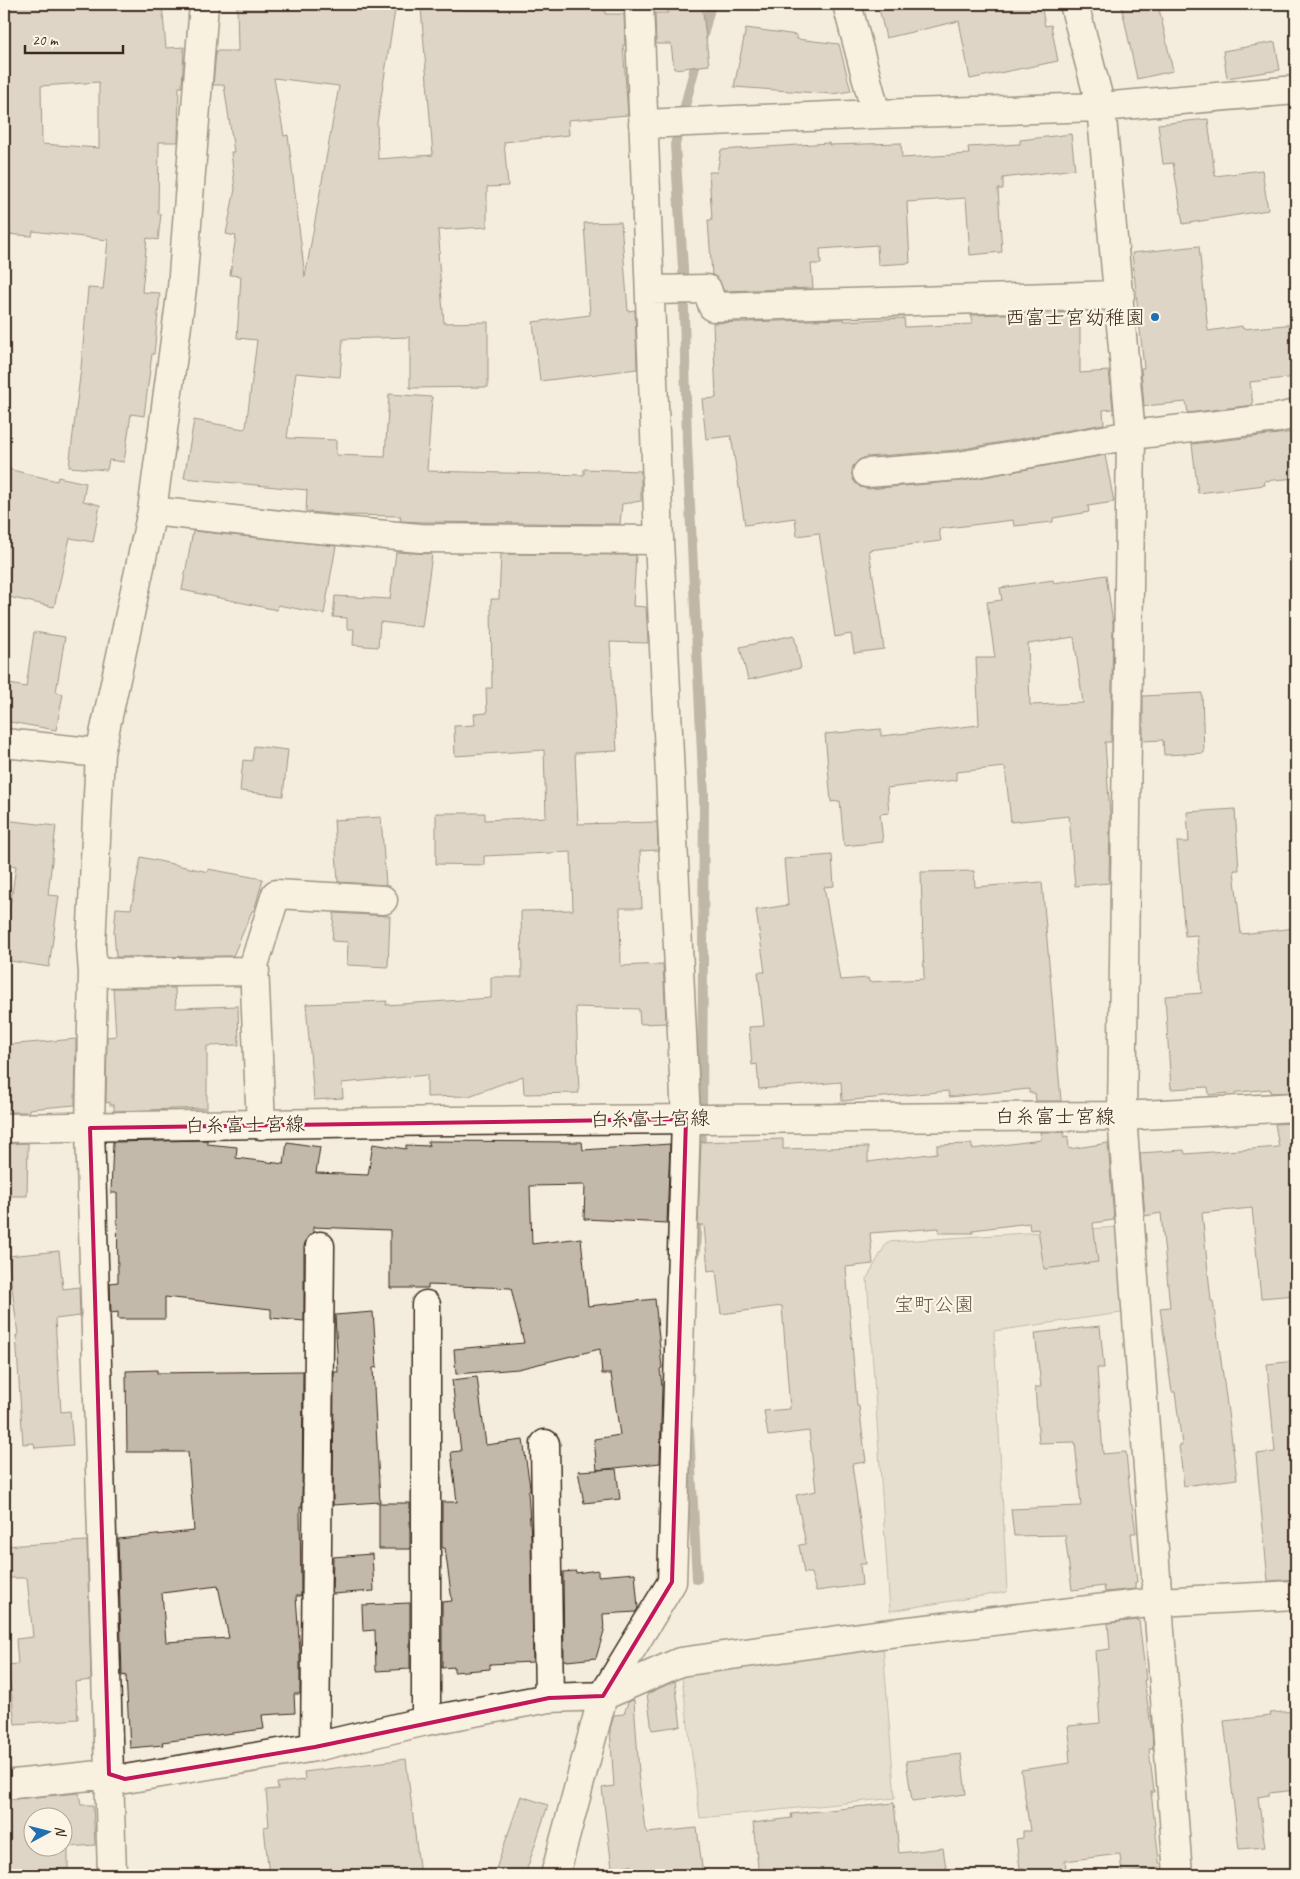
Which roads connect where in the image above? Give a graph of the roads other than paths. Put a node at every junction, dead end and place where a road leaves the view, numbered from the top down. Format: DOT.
graph roads {
  1 [pos="204,4"];
  2 [pos="638,4"];
  3 [pos="847,4"];
  4 [pos="1074,4"];
  5 [pos="1296,90"];
  6 [pos="1102,107"];
  7 [pos="876,114"];
  8 [pos="643,124"];
  9 [pos="650,290"];
  10 [pos="1120,295"];
  11 [pos="1296,414"];
  12 [pos="1131,435"];
  13 [pos="867,473"];
  14 [pos="152,510"];
  15 [pos="659,540"];
  16 [pos="4,743"];
  17 [pos="100,753"];
  18 [pos="383,900"];
  19 [pos="255,971"];
  20 [pos="92,973"];
  21 [pos="1296,1107"];
  22 [pos="1122,1116"];
  23 [pos="686,1119"];
  24 [pos="261,1125"];
  25 [pos="4,1128"];
  26 [pos="90,1128"];
  27 [pos="320,1246"];
  28 [pos="426,1305"];
  29 [pos="545,1444"];
  30 [pos="1296,1595"];
  31 [pos="1157,1602"];
  32 [pos="603,1696"];
  33 [pos="549,1698"];
  34 [pos="426,1721"];
  35 [pos="315,1747"];
  36 [pos="109,1774"];
  37 [pos="4,1784"];
  38 [pos="112,1875"];
  39 [pos="555,1875"];
  40 [pos="1178,1875"];
  1 -- 14 [label="street"];
  2 -- 8 [label="street"];
  3 -- 7 [label="street"];
  4 -- 6 [label="street"];
  5 -- 6 [label="street"];
  6 -- 7 [label="street"];
  6 -- 10 [label="street"];
  7 -- 8 [label="street"];
  8 -- 9 [label="street"];
  9 -- 10 [label="street"];
  9 -- 15 [label="street"];
  10 -- 12 [label="street"];
  11 -- 12 [label="street"];
  12 -- 13 [label="street"];
  12 -- 22 [label="street"];
  14 -- 15 [label="street"];
  14 -- 17 [label="street"];
  15 -- 23 [label="street"];
  16 -- 17 [label="street"];
  17 -- 20 [label="street"];
  18 -- 19 [label="street"];
  19 -- 20 [label="street"];
  19 -- 24 [label="street"];
  20 -- 26 [label="street"];
  21 -- 22 [label="street, 白糸富士宮線"];
  22 -- 23 [label="street, 白糸富士宮線"];
  22 -- 31 [label="street"];
  23 -- 24 [label="street, 白糸富士宮線"];
  23 -- 32 [label="street"];
  24 -- 26 [label="street, 白糸富士宮線"];
  25 -- 26 [label="street, 白糸富士宮線"];
  26 -- 36 [label="street"];
  27 -- 35 [label="street"];
  28 -- 34 [label="street"];
  29 -- 33 [label="street"];
  30 -- 31 [label="street"];
  31 -- 32 [label="street"];
  31 -- 40 [label="street"];
  32 -- 33 [label="street"];
  32 -- 39 [label="street"];
  33 -- 34 [label="street"];
  34 -- 35 [label="street"];
  35 -- 36 [label="street"];
  36 -- 37 [label="street"];
  36 -- 38 [label="street"];
}
